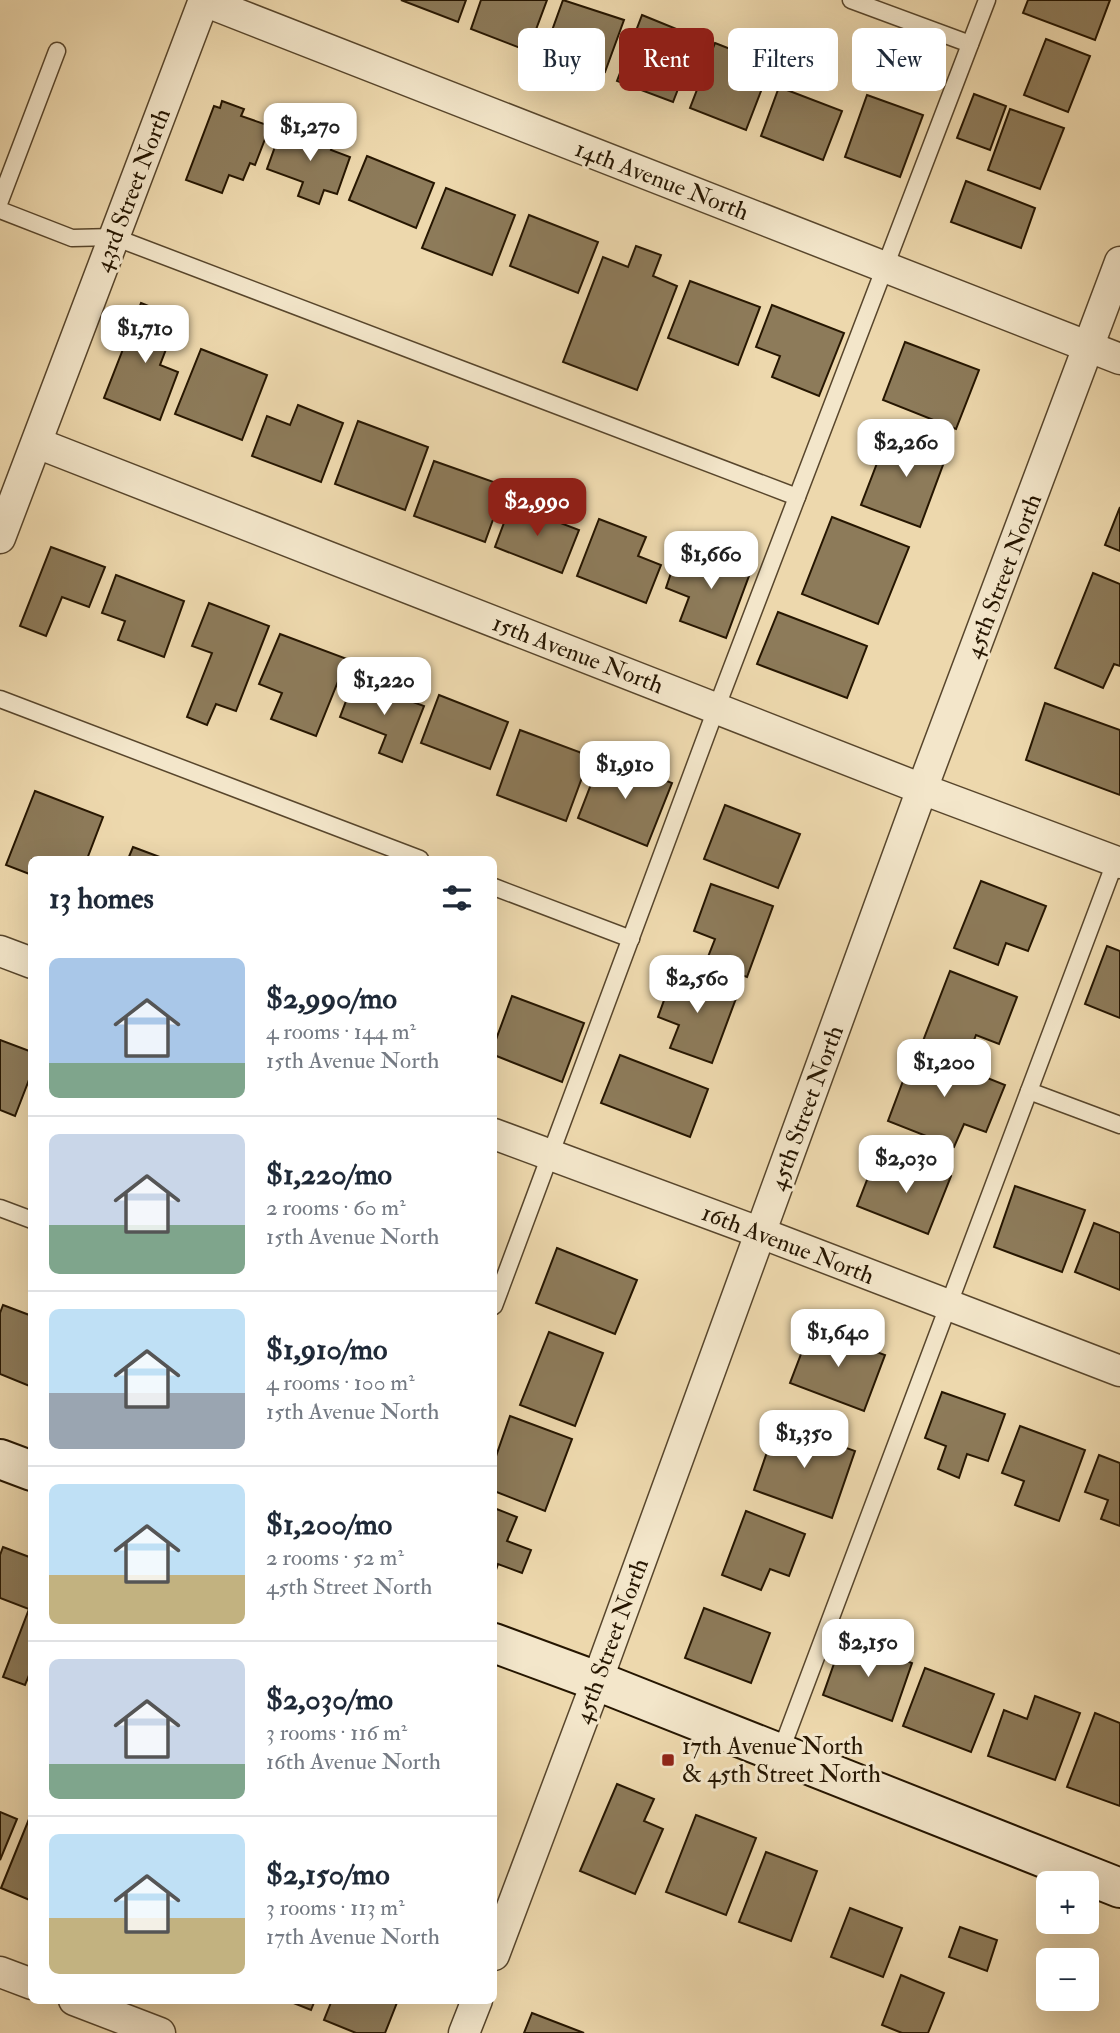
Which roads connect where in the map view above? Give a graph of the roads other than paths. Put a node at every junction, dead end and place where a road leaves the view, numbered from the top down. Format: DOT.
graph roads {
  1 [pos="204,0"];
  2 [pos="851,0"];
  3 [pos="986,0"];
  4 [pos="970,44"];
  5 [pos="57,51"];
  6 [pos="0,201"];
  7 [pos="0,210"];
  8 [pos="114,237"];
  9 [pos="1120,262"];
  10 [pos="886,267"];
  11 [pos="1089,347"];
  12 [pos="1120,359"];
  13 [pos="37,443"];
  14 [pos="797,497"];
  15 [pos="0,538"];
  16 [pos="0,699"];
  17 [pos="716,709"];
  18 [pos="922,789"];
  19 [pos="412,856"];
  20 [pos="1118,858"];
  21 [pos="497,888"];
  22 [pos="631,939"];
  23 [pos="0,951"];
  24 [pos="28,962"];
  25 [pos="1029,1091"];
  26 [pos="1120,1125"];
  27 [pos="497,1135"];
  28 [pos="551,1156"];
  29 [pos="0,1208"];
  30 [pos="28,1218"];
  31 [pos="761,1233"];
  32 [pos="497,1298"];
  33 [pos="949,1306"];
  34 [pos="1120,1371"];
  35 [pos="0,1459"];
  36 [pos="28,1470"];
  37 [pos="497,1644"];
  38 [pos="597,1681"];
  39 [pos="780,1753"];
  40 [pos="1120,1888"];
  41 [pos="497,1947"];
  42 [pos="0,1972"];
  43 [pos="28,1982"];
  44 [pos="84,2004"];
  45 [pos="475,2004"];
  46 [pos="160,2033"];
  47 [pos="464,2033"];
  1 -- 8 [label="street, 43rd Street North"];
  1 -- 10 [label="street, 14th Avenue North"];
  2 -- 4 [label="lane"];
  3 -- 4 [label="lane"];
  4 -- 10 [label="lane"];
  5 -- 6 [label="lane"];
  7 -- 8 [label="lane"];
  8 -- 13 [label="street, 43rd Street North"];
  8 -- 14 [label="lane"];
  9 -- 11 [label="street, 45th Street North"];
  10 -- 11 [label="street, 14th Avenue North"];
  10 -- 14 [label="lane"];
  11 -- 12 [label="street, 14th Avenue North"];
  11 -- 18 [label="street, 45th Street North"];
  13 -- 15 [label="street, 43rd Street North"];
  13 -- 17 [label="street, 15th Avenue North"];
  14 -- 17 [label="lane"];
  16 -- 19 [label="lane"];
  17 -- 18 [label="street, 15th Avenue North"];
  17 -- 22 [label="lane"];
  18 -- 20 [label="street, 15th Avenue North"];
  18 -- 31 [label="street, 45th Street North"];
  20 -- 25 [label="lane"];
  21 -- 22 [label="lane"];
  22 -- 28 [label="lane"];
  23 -- 24 [label="street"];
  25 -- 26 [label="lane"];
  25 -- 33 [label="lane"];
  27 -- 28 [label="street, 16th Avenue North"];
  28 -- 31 [label="street, 16th Avenue North"];
  28 -- 32 [label="lane"];
  29 -- 30 [label="lane"];
  31 -- 33 [label="street, 16th Avenue North"];
  31 -- 38 [label="street, 45th Street North"];
  33 -- 34 [label="street, 16th Avenue North"];
  33 -- 39 [label="lane"];
  35 -- 36 [label="street"];
  37 -- 38 [label="street"];
  38 -- 39 [label="street"];
  38 -- 41 [label="street, 45th Street North"];
  39 -- 40 [label="street"];
  42 -- 43 [label="street"];
  44 -- 46 [label="street"];
  45 -- 47 [label="street"];
}
